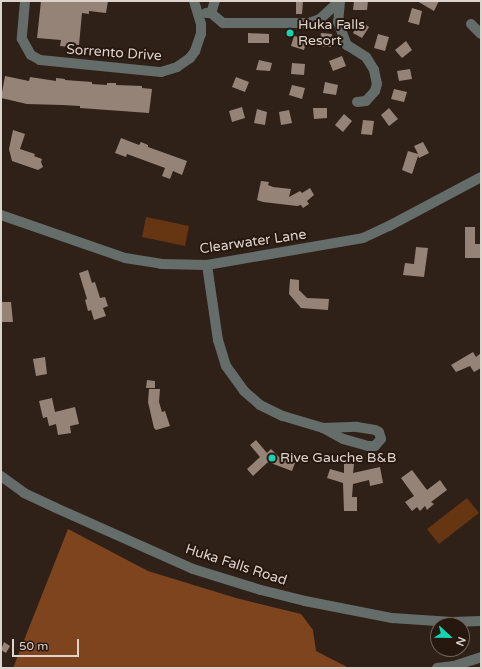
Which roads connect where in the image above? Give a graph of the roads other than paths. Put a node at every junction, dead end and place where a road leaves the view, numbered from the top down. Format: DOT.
graph roads {
  1 [pos="25,1"];
  2 [pos="194,1"];
  3 [pos="215,1"];
  4 [pos="340,1"];
  5 [pos="211,13"];
  6 [pos="198,14"];
  7 [pos="471,24"];
  8 [pos="481,34"];
  9 [pos="357,102"];
  10 [pos="480,178"];
  11 [pos="1,215"];
  12 [pos="207,265"];
  13 [pos="323,428"];
  14 [pos="1,476"];
  15 [pos="481,621"];
  16 [pos="481,657"];
  17 [pos="438,668"];
  1 -- 6 [label="street, Sorrento Drive"];
  2 -- 6 [label="street, Sorrento Drive"];
  3 -- 5 [label="street"];
  4 -- 5 [label="street"];
  4 -- 9 [label="street"];
  5 -- 6 [label="street"];
  7 -- 8 [label="street"];
  10 -- 12 [label="street, Clearwater Lane"];
  11 -- 12 [label="street, Clearwater Lane"];
  12 -- 13 [label="street"];
  13 -- 13 [label="street"];
  14 -- 15 [label="street, Huka Falls Road"];
  16 -- 17 [label="street"];
}
